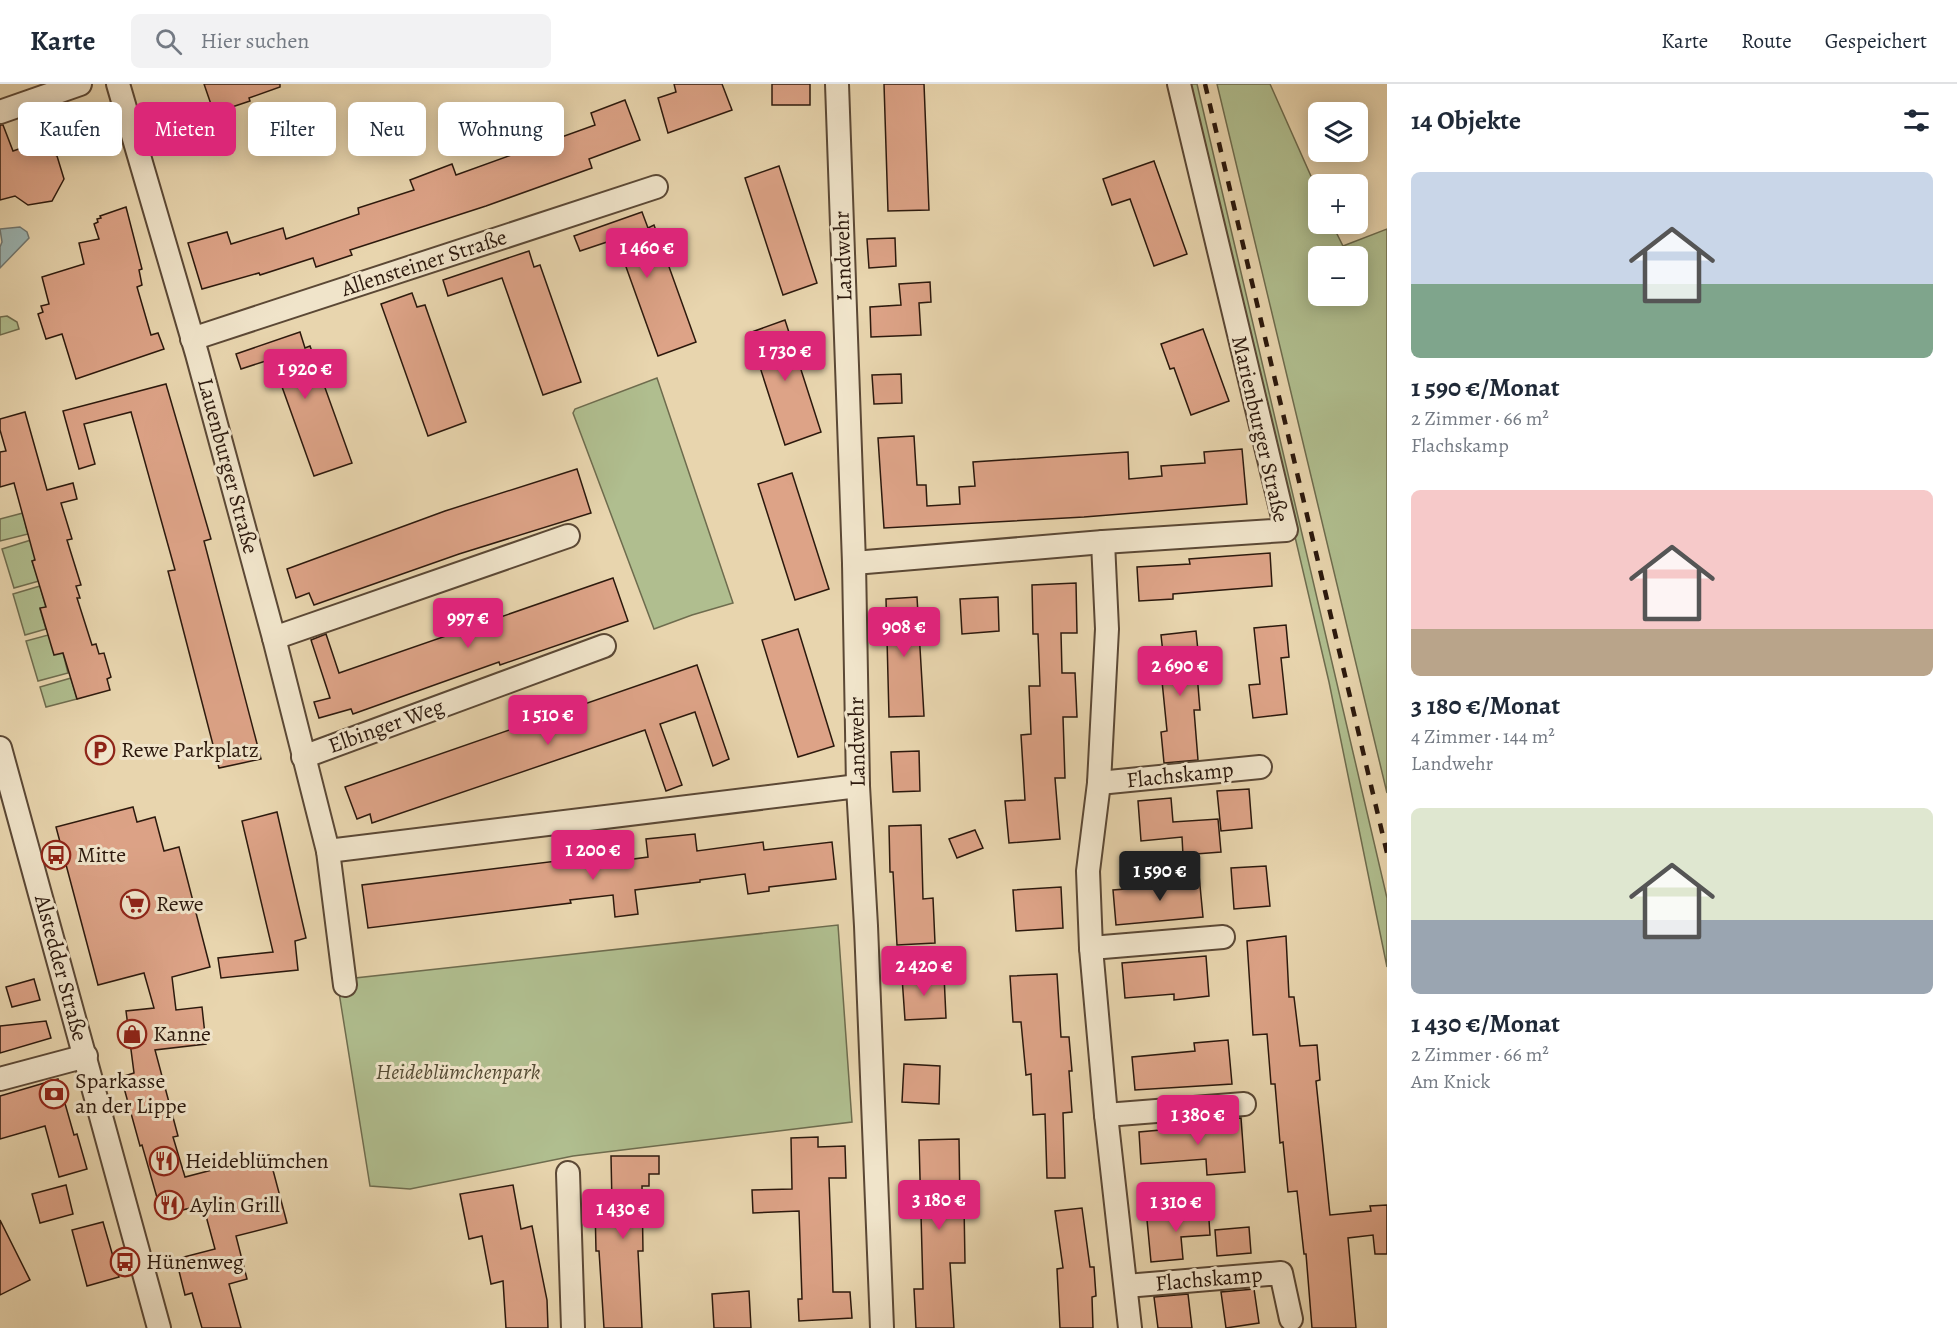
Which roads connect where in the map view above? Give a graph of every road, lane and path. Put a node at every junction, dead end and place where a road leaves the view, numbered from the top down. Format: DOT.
graph roads {
  1 [pos="80,84"];
  2 [pos="118,84"];
  3 [pos="837,84"];
  4 [pos="1179,84"];
  5 [pos="0,112"];
  6 [pos="656,187"];
  7 [pos="192,339"];
  8 [pos="568,536"];
  9 [pos="1103,542"];
  10 [pos="854,563"];
  11 [pos="274,638"];
  12 [pos="604,646"];
  13 [pos="0,748"];
  14 [pos="303,757"];
  15 [pos="1260,767"];
  16 [pos="1099,783"];
  17 [pos="858,786"];
  18 [pos="328,851"];
  19 [pos="1223,937"];
  20 [pos="1091,948"];
  21 [pos="345,985"];
  22 [pos="86,1056"];
  23 [pos="0,1079"];
  24 [pos="1244,1104"];
  25 [pos="1106,1114"];
  26 [pos="568,1173"];
  27 [pos="1126,1287"];
  28 [pos="1290,1320"];
  29 [pos="159,1328"];
  30 [pos="573,1328"];
  31 [pos="882,1328"];
  32 [pos="1130,1328"];
  1 -- 5 [label="street"];
  2 -- 7 [label="street, Lauenburger Straße"];
  3 -- 10 [label="street, Landwehr"];
  4 -- 9 [label="street, Marienburger Straße"];
  6 -- 7 [label="street, Allensteiner Straße"];
  7 -- 11 [label="street, Lauenburger Straße"];
  8 -- 11 [label="street"];
  9 -- 10 [label="street, Marienburger Straße"];
  9 -- 16 [label="street, Flachskamp"];
  10 -- 17 [label="street, Landwehr"];
  11 -- 14 [label="street, Lauenburger Straße"];
  12 -- 14 [label="street, Elbinger Weg"];
  13 -- 22 [label="street, Alstedder Straße"];
  14 -- 18 [label="street, Lauenburger Straße"];
  15 -- 16 [label="street, Flachskamp"];
  16 -- 20 [label="street, Flachskamp"];
  17 -- 18 [label="street"];
  17 -- 31 [label="street, Landwehr"];
  18 -- 21 [label="street, Lauenburger Straße"];
  19 -- 20 [label="street"];
  20 -- 25 [label="street, Flachskamp"];
  22 -- 23 [label="street"];
  22 -- 29 [label="street, Alstedder Straße"];
  24 -- 25 [label="street"];
  25 -- 27 [label="street, Flachskamp"];
  26 -- 30 [label="street"];
  27 -- 28 [label="street, Flachskamp"];
  27 -- 32 [label="street, Flachskamp"];
}
